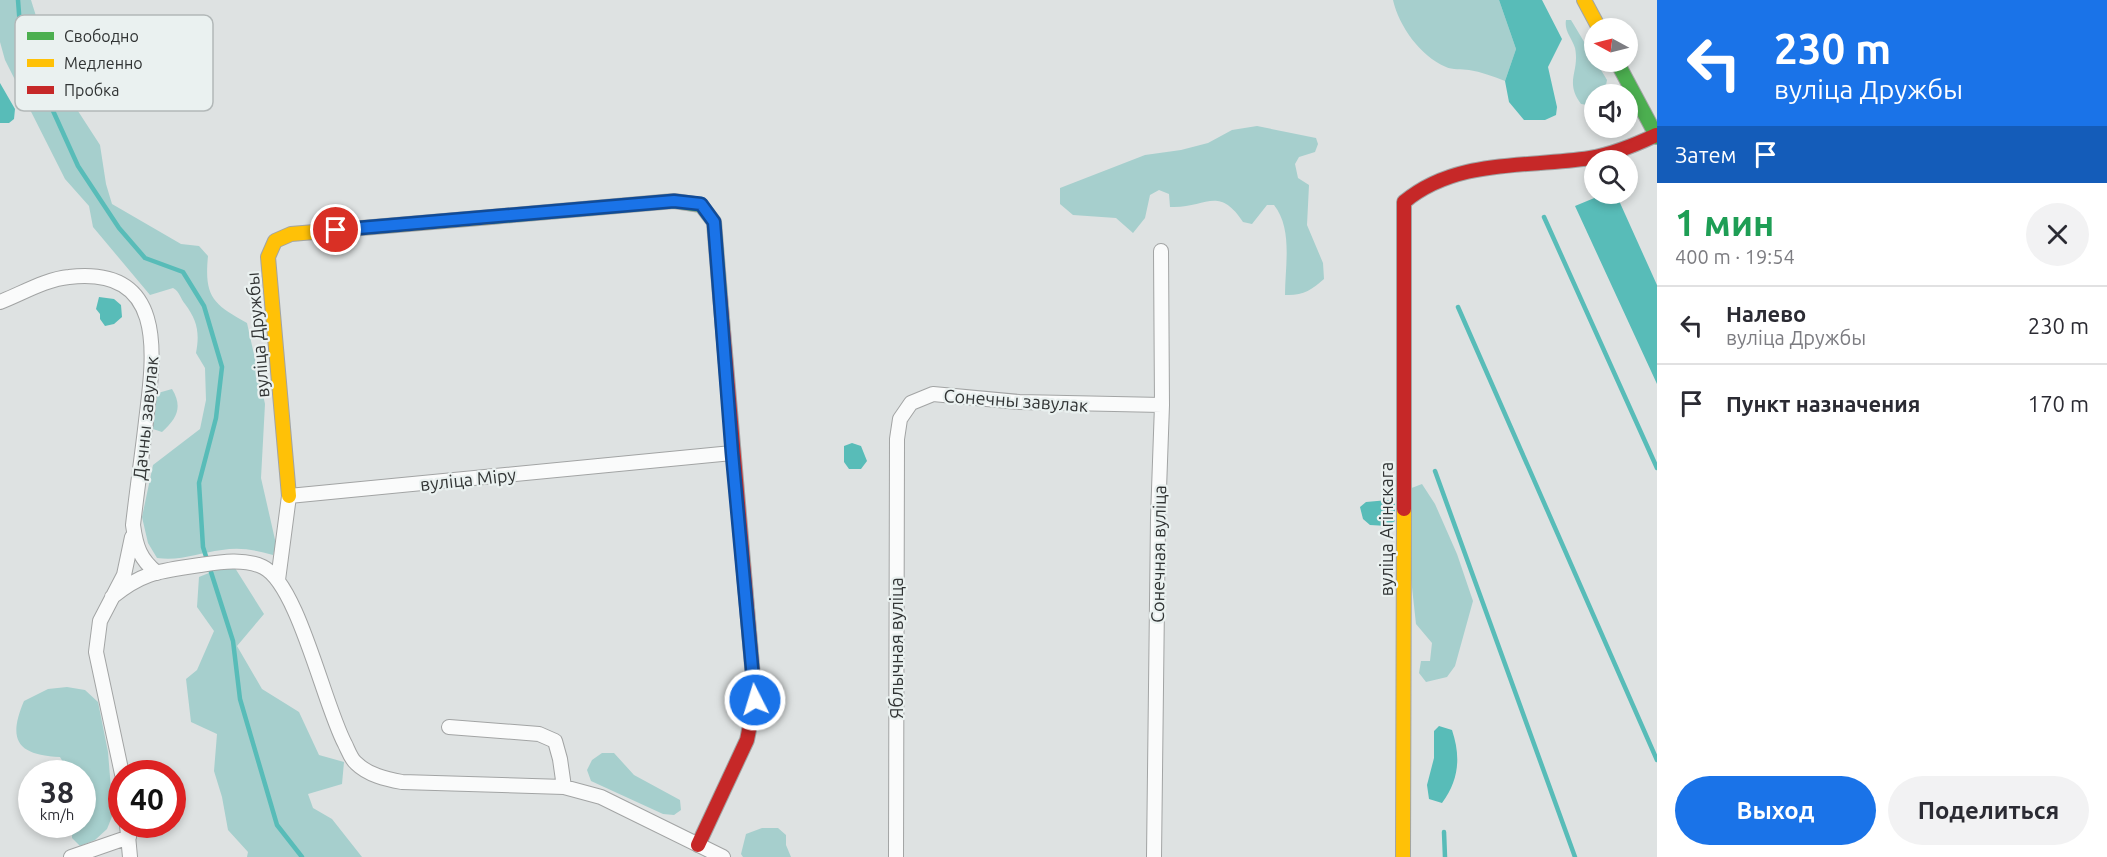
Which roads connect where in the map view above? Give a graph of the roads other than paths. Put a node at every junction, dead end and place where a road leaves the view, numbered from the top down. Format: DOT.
graph roads {
  1 [pos="1584,0"];
  2 [pos="1594,18"];
  3 [pos="1622,72"];
  4 [pos="1656,136"];
  5 [pos="1161,251"];
  6 [pos="0,302"];
  7 [pos="1162,405"];
  8 [pos="897,440"];
  9 [pos="732,453"];
  10 [pos="289,496"];
  11 [pos="133,525"];
  12 [pos="157,573"];
  13 [pos="278,580"];
  14 [pos="112,597"];
  15 [pos="449,728"];
  16 [pos="119,760"];
  17 [pos="564,787"];
  18 [pos="113,838"];
  19 [pos="129,838"];
  20 [pos="698,845"];
  21 [pos="71,857"];
  22 [pos="130,857"];
  23 [pos="723,857"];
  24 [pos="896,857"];
  25 [pos="1154,857"];
  26 [pos="1403,857"];
  1 -- 2 [label="street"];
  3 -- 4 [label="street"];
  4 -- 26 [label="street, вуліца Агінскага"];
  5 -- 7 [label="street, Сонечная вуліца"];
  6 -- 11 [label="street, Дачны завулак"];
  7 -- 8 [label="street, Сонечны завулак"];
  7 -- 25 [label="street, Сонечная вуліца"];
  8 -- 24 [label="street, Яблычная вуліца"];
  9 -- 10 [label="street, вуліца Міру"];
  9 -- 10 [label="street, вуліца Дружбы"];
  9 -- 20 [label="street"];
  10 -- 13 [label="street"];
  11 -- 12 [label="street, Дачны завулак"];
  11 -- 14 [label="street"];
  12 -- 13 [label="street"];
  12 -- 14 [label="street"];
  13 -- 17 [label="street"];
  14 -- 16 [label="street"];
  15 -- 17 [label="street"];
  17 -- 20 [label="street"];
  18 -- 21 [label="street"];
  19 -- 22 [label="street"];
  20 -- 23 [label="street"];
}
